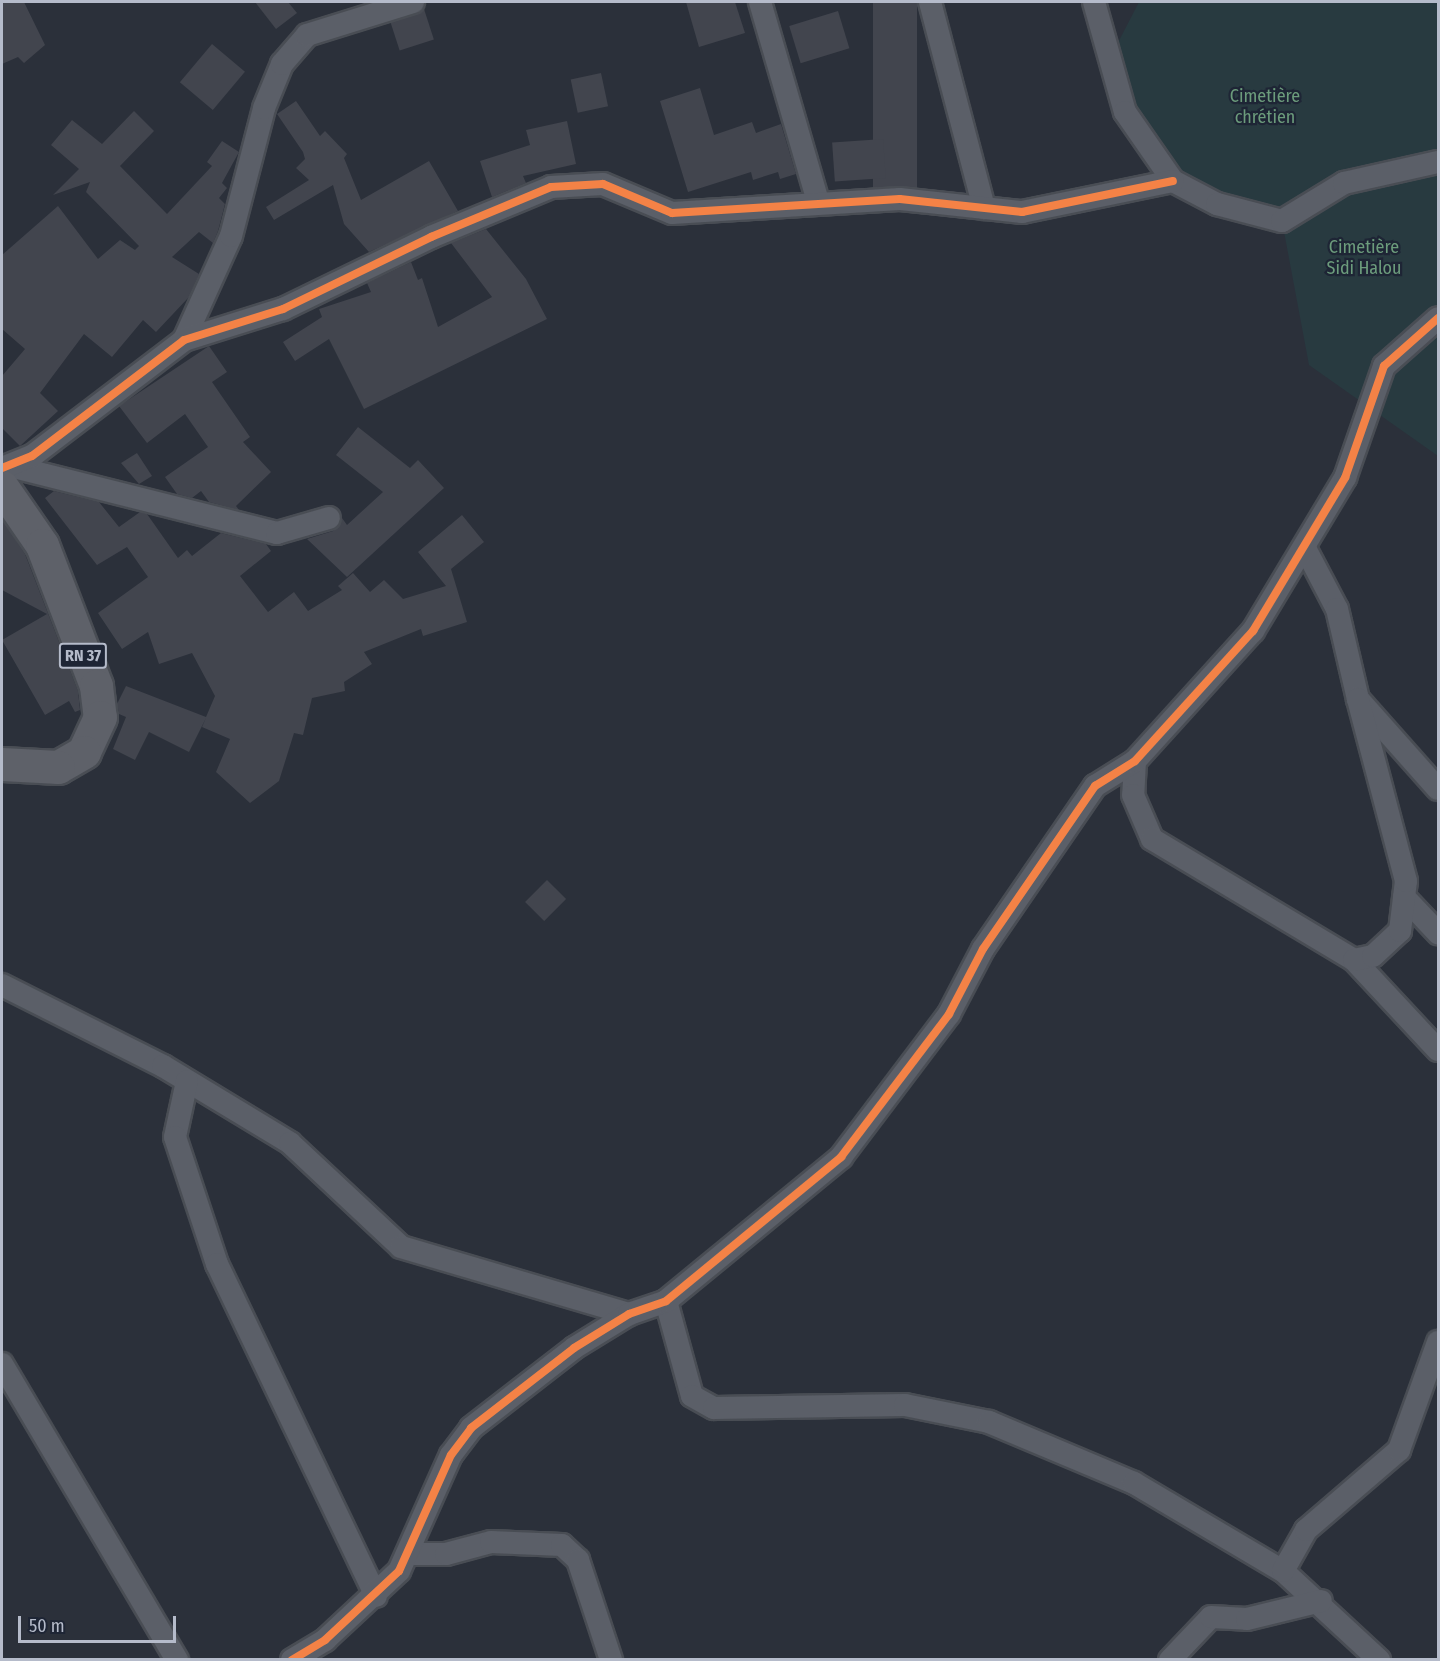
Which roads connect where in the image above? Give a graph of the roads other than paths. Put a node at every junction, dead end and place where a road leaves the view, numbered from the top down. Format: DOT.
graph roads {
  1 [pos="413,2"];
  2 [pos="760,2"];
  3 [pos="930,2"];
  4 [pos="1094,2"];
  5 [pos="1438,162"];
  6 [pos="1173,181"];
  7 [pos="818,202"];
  8 [pos="984,208"];
  9 [pos="1438,318"];
  10 [pos="184,340"];
  11 [pos="6,474"];
  12 [pos="329,518"];
  13 [pos="1306,550"];
  14 [pos="1358,699"];
  15 [pos="1135,761"];
  16 [pos="2,764"];
  17 [pos="1438,789"];
  18 [pos="1404,897"];
  19 [pos="1438,933"];
  20 [pos="1354,960"];
  21 [pos="2,985"];
  22 [pos="1438,1050"];
  23 [pos="187,1081"];
  24 [pos="666,1301"];
  25 [pos="629,1314"];
  26 [pos="1438,1342"];
  27 [pos="2,1364"];
  28 [pos="407,1554"];
  29 [pos="1283,1571"];
  30 [pos="376,1596"];
  31 [pos="1321,1601"];
  32 [pos="177,1659"];
  33 [pos="292,1659"];
  34 [pos="611,1659"];
  35 [pos="1170,1659"];
  36 [pos="1379,1659"];
  1 -- 10 [label="street"];
  2 -- 7 [label="street"];
  3 -- 8 [label="street"];
  4 -- 6 [label="street"];
  5 -- 6 [label="street"];
  6 -- 8 [label="street"];
  7 -- 8 [label="street"];
  7 -- 10 [label="street"];
  9 -- 13 [label="street"];
  10 -- 11 [label="street"];
  11 -- 12 [label="street"];
  11 -- 16 [label="main road, RN 37"];
  13 -- 14 [label="street"];
  13 -- 15 [label="street"];
  14 -- 17 [label="street"];
  14 -- 18 [label="street"];
  15 -- 20 [label="street"];
  15 -- 24 [label="street"];
  18 -- 19 [label="street"];
  18 -- 20 [label="street"];
  20 -- 22 [label="street"];
  21 -- 23 [label="street"];
  23 -- 25 [label="street"];
  23 -- 30 [label="street"];
  24 -- 25 [label="street"];
  24 -- 29 [label="street"];
  25 -- 28 [label="street"];
  26 -- 29 [label="street"];
  27 -- 32 [label="street"];
  28 -- 30 [label="street"];
  28 -- 34 [label="street"];
  29 -- 31 [label="street"];
  30 -- 33 [label="street"];
  31 -- 35 [label="street"];
  31 -- 36 [label="street"];
}
